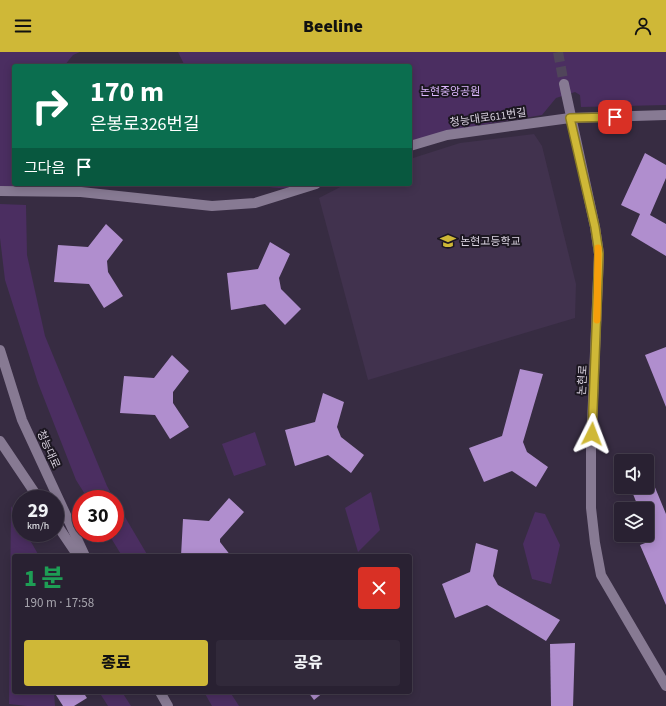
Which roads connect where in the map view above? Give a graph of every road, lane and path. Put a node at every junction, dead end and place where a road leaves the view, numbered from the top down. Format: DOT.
graph roads {
  1 [pos="564,84"];
  2 [pos="666,115"];
  3 [pos="570,118"];
  4 [pos="412,145"];
  5 [pos="310,186"];
  6 [pos="0,191"];
  7 [pos="0,350"];
  8 [pos="0,441"];
  9 [pos="33,490"];
  10 [pos="64,535"];
  11 [pos="77,554"];
  12 [pos="83,554"];
  13 [pos="666,686"];
  14 [pos="161,694"];
  15 [pos="168,706"];
  1 -- 3 [label="street, 논현로"];
  2 -- 3 [label="street, 청능대로611번길"];
  3 -- 4 [label="street, 청능대로611번길"];
  3 -- 13 [label="street, 논현로"];
  5 -- 6 [label="street"];
  7 -- 12 [label="street, 청능대로"];
  8 -- 9 [label="street"];
  10 -- 11 [label="street"];
  14 -- 15 [label="street"];
}
